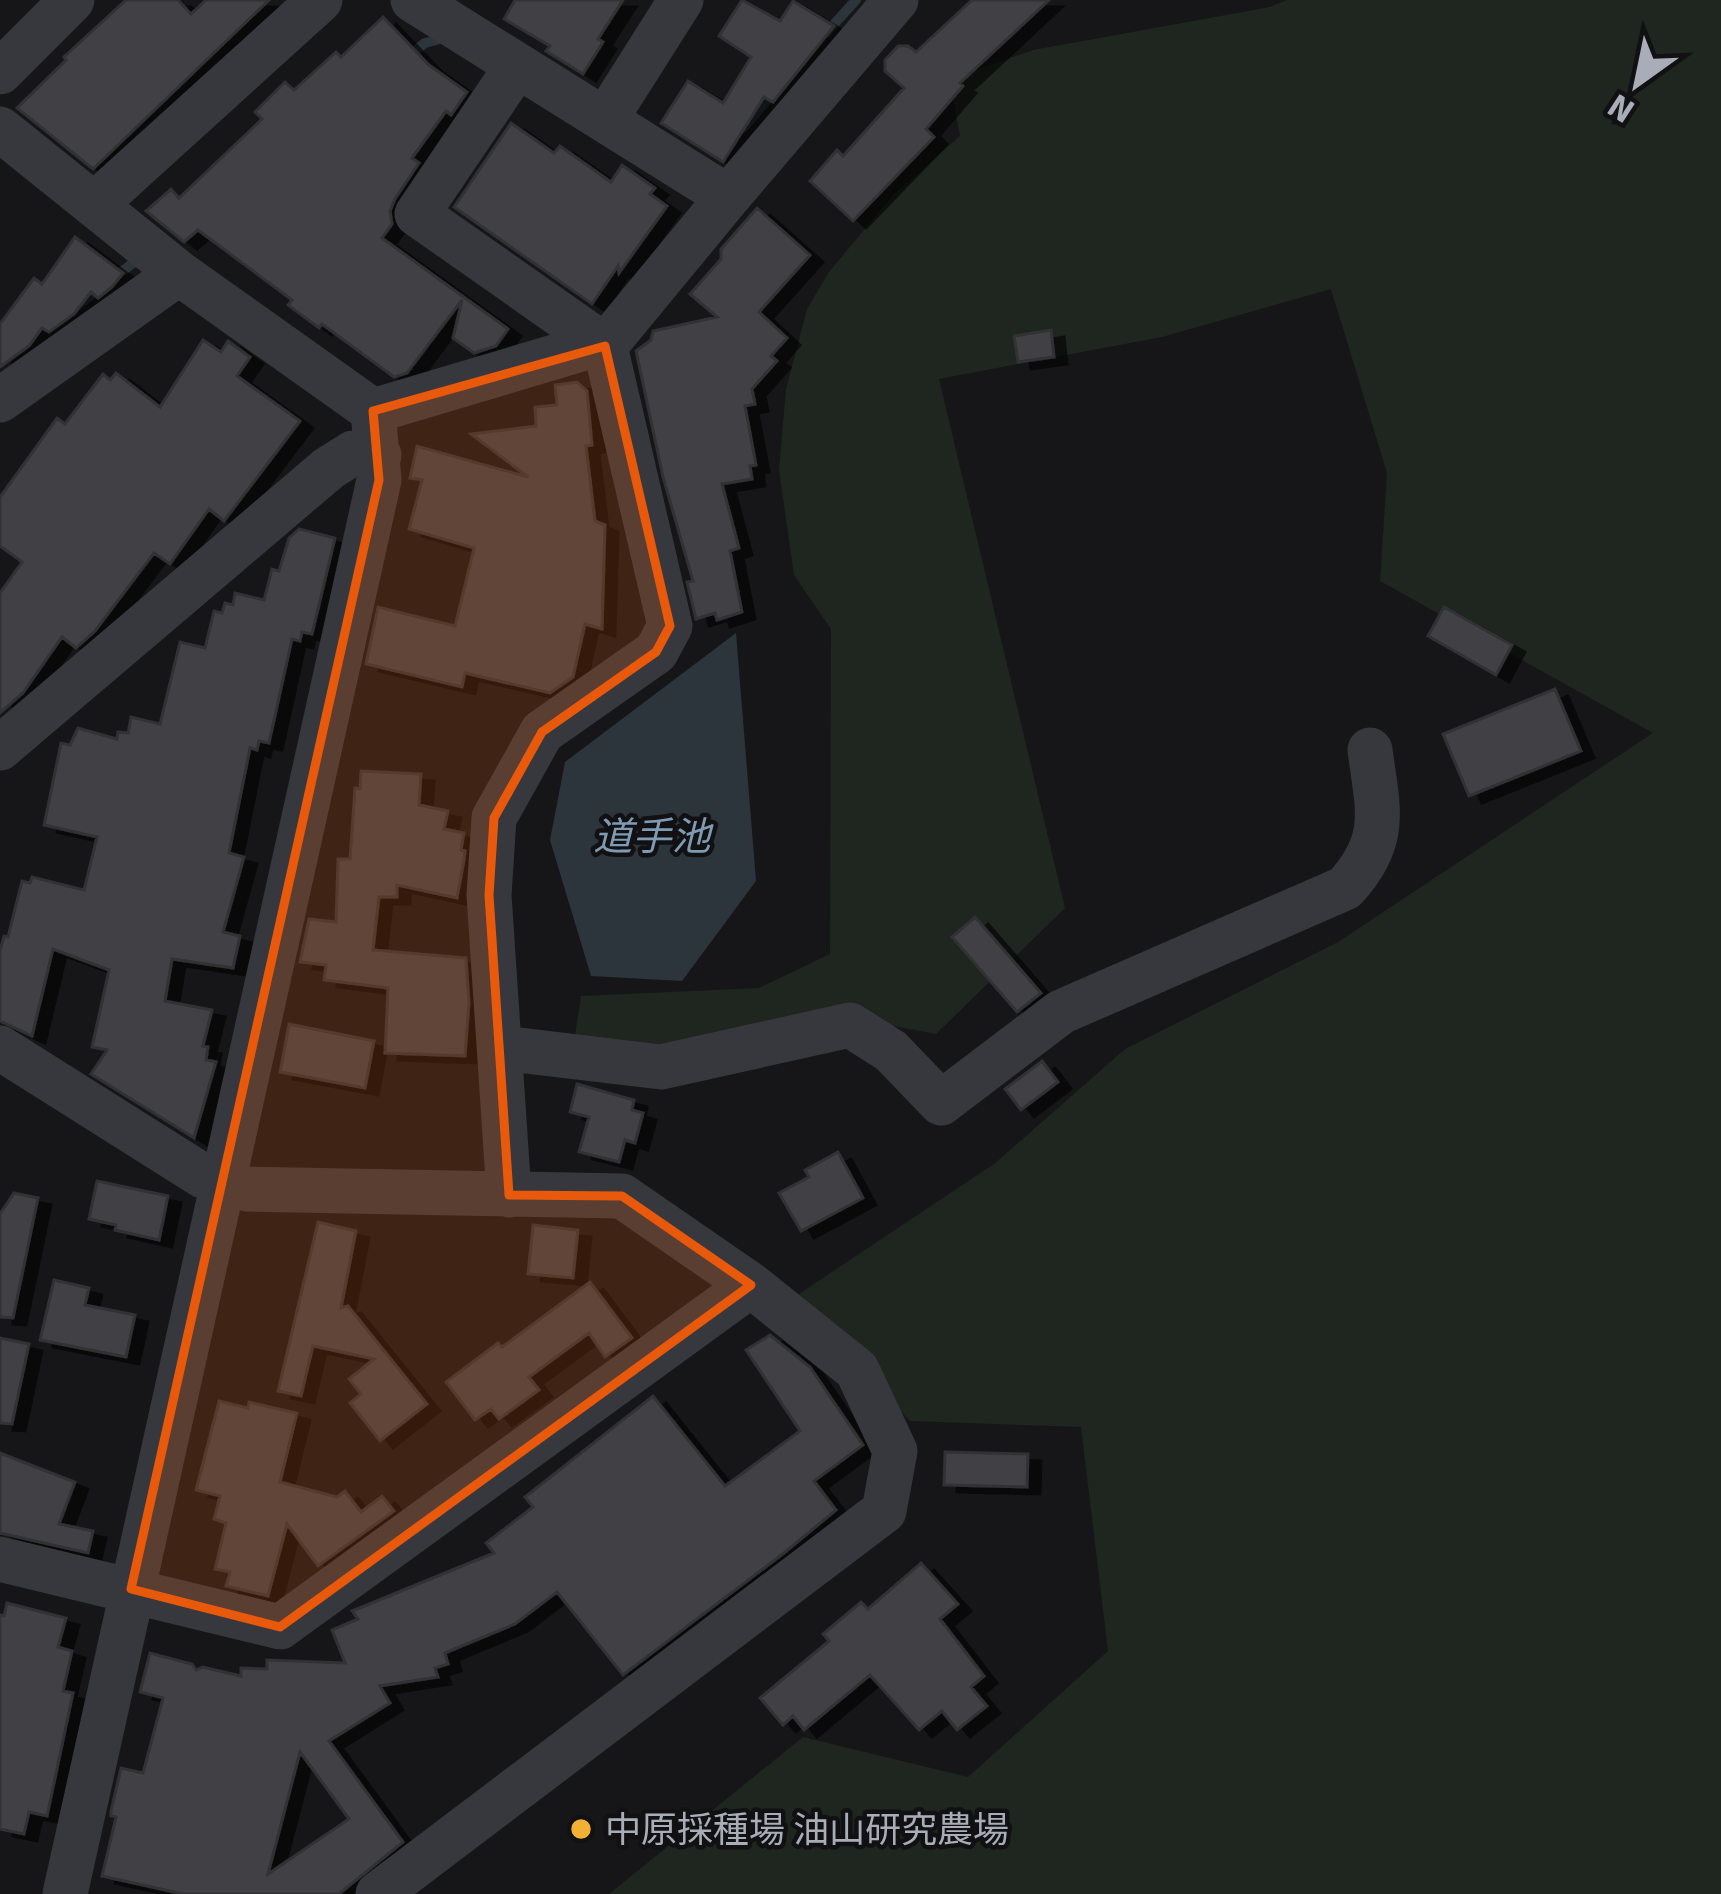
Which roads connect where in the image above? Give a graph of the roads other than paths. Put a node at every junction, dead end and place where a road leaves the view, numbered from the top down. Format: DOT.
graph roads {
  1 [pos="72,0"];
  2 [pos="320,0"];
  3 [pos="681,0"];
  4 [pos="896,0"];
  5 [pos="441,18"];
  6 [pos="517,67"];
  7 [pos="0,72"];
  8 [pos="612,109"];
  9 [pos="0,129"];
  10 [pos="728,197"];
  11 [pos="94,205"];
  12 [pos="161,259"];
  13 [pos="605,346"];
  14 [pos="0,400"];
  15 [pos="376,433"];
  16 [pos="0,748"];
  17 [pos="1370,751"];
  18 [pos="0,1048"];
  19 [pos="502,1048"];
  20 [pos="224,1181"];
  21 [pos="509,1195"];
  22 [pos="751,1285"];
  23 [pos="0,1559"];
  24 [pos="131,1589"];
  25 [pos="65,1894"];
  26 [pos="378,1894"];
  1 -- 7 [label="street"];
  2 -- 11 [label="street"];
  3 -- 8 [label="street"];
  4 -- 10 [label="street"];
  5 -- 6 [label="street"];
  6 -- 8 [label="street"];
  6 -- 13 [label="street"];
  8 -- 10 [label="street"];
  9 -- 11 [label="street"];
  10 -- 13 [label="street"];
  11 -- 12 [label="street"];
  12 -- 14 [label="street"];
  12 -- 15 [label="street"];
  13 -- 15 [label="street"];
  13 -- 19 [label="street"];
  15 -- 16 [label="street"];
  15 -- 20 [label="street"];
  17 -- 19 [label="street"];
  18 -- 20 [label="street"];
  19 -- 21 [label="street"];
  20 -- 21 [label="street"];
  20 -- 24 [label="street"];
  21 -- 22 [label="street"];
  22 -- 24 [label="street"];
  22 -- 26 [label="street"];
  23 -- 24 [label="street"];
  24 -- 25 [label="street"];
}
